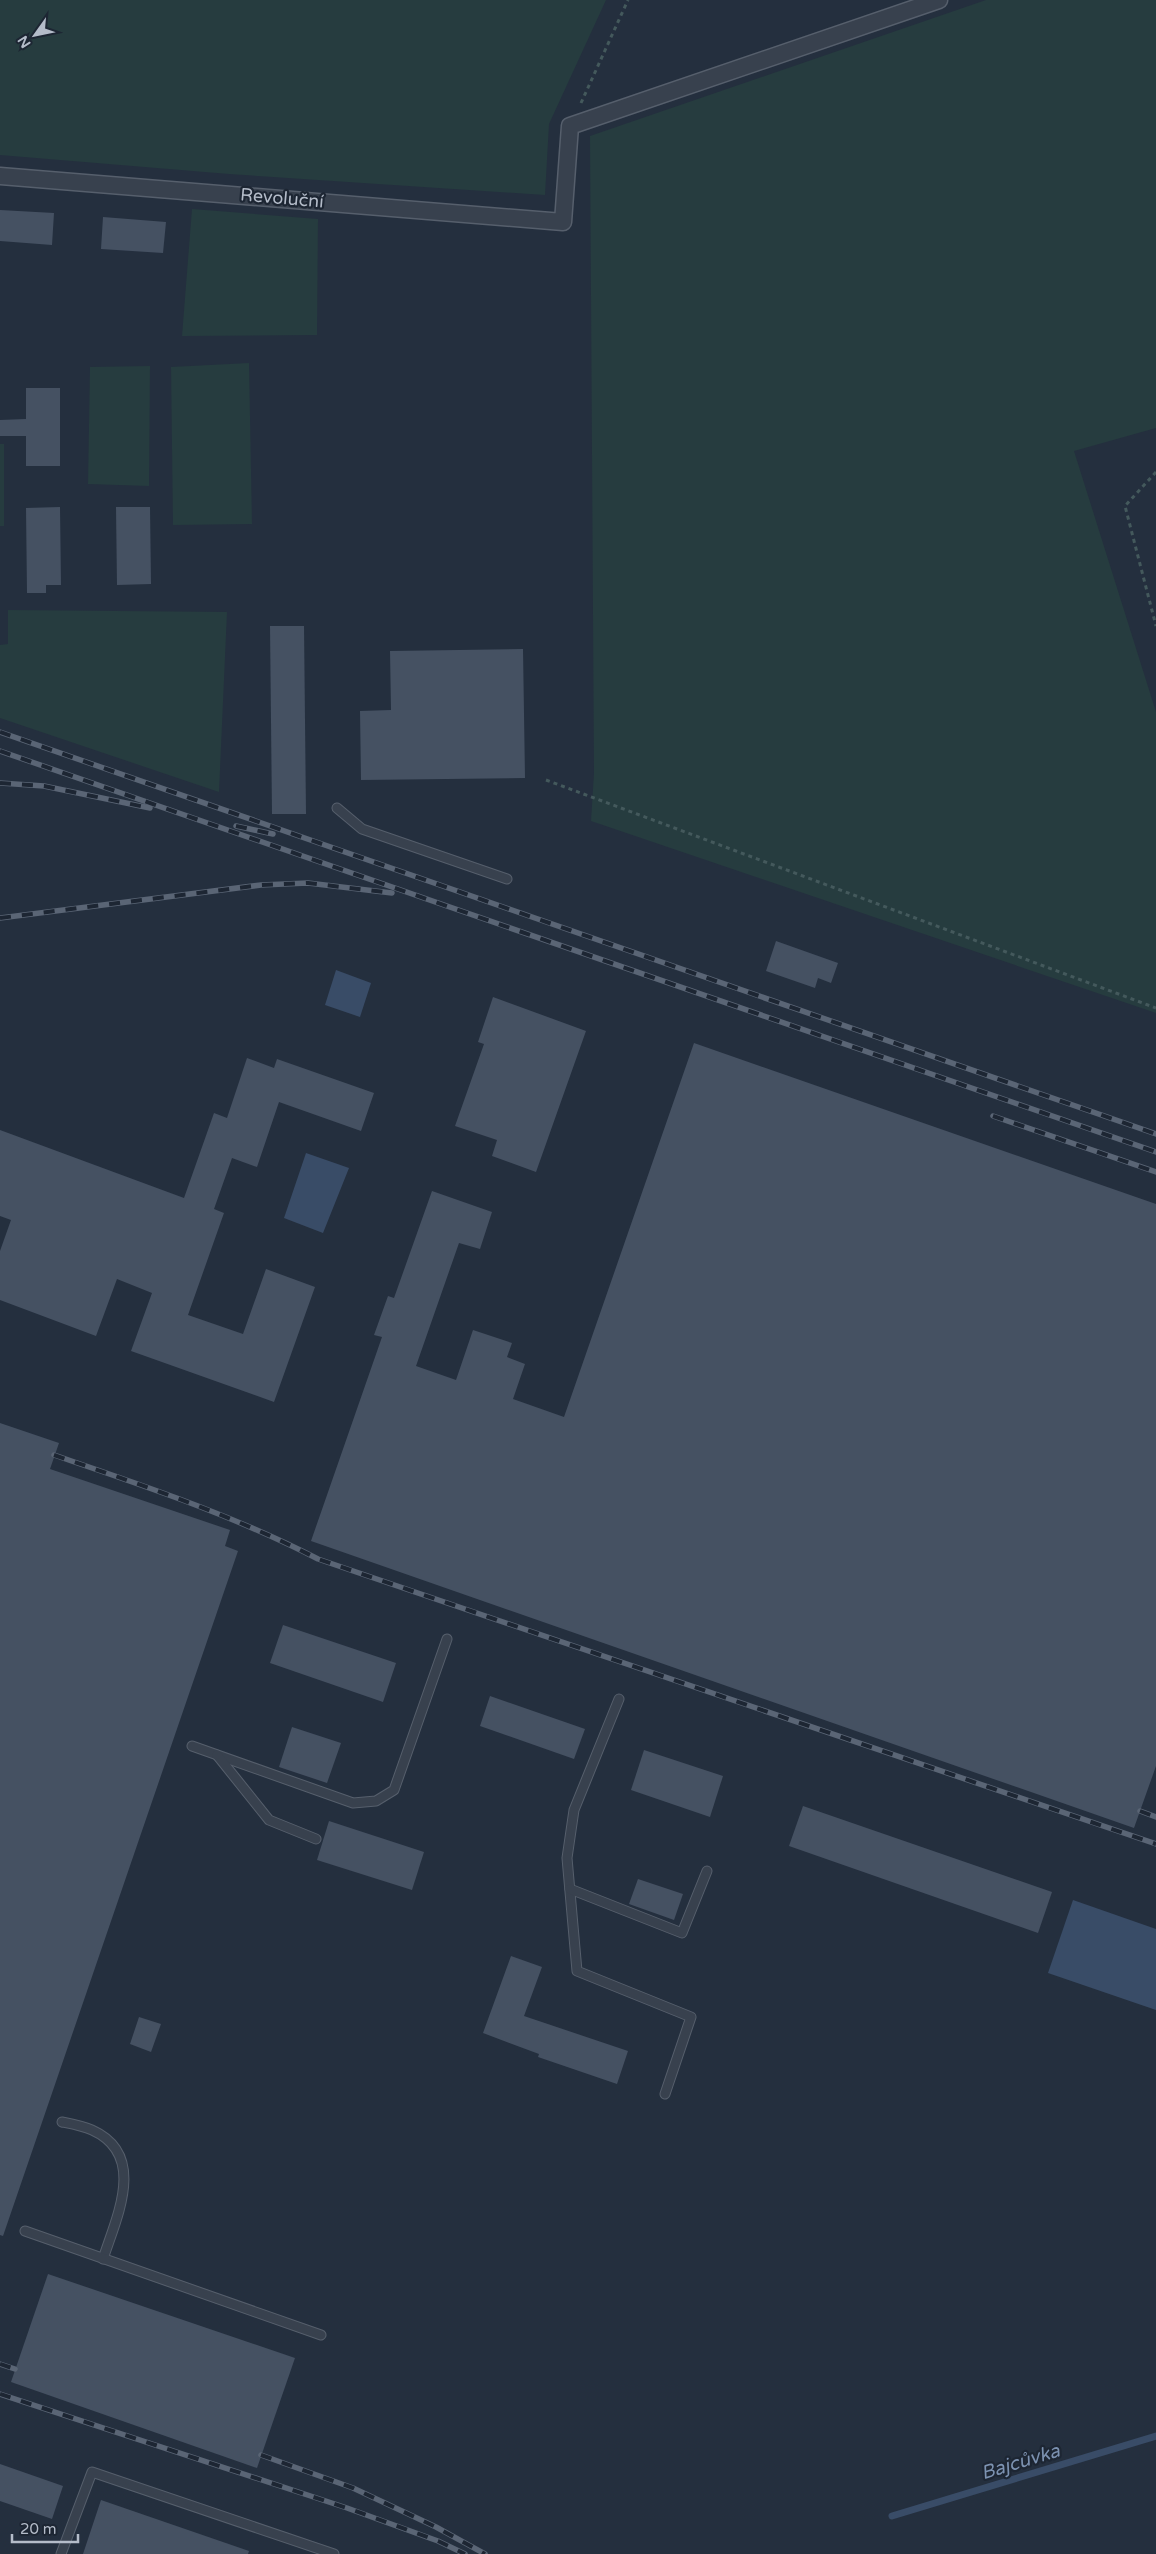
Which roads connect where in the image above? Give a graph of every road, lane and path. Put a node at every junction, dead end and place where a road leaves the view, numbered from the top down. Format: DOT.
graph roads {
  1 [pos="628,0"];
  2 [pos="939,0"];
  3 [pos="570,126"];
  4 [pos="0,176"];
  5 [pos="1156,472"];
  6 [pos="1156,626"];
  7 [pos="546,780"];
  8 [pos="338,808"];
  9 [pos="506,879"];
  10 [pos="1156,1008"];
  11 [pos="447,1639"];
  12 [pos="619,1699"];
  13 [pos="192,1746"];
  14 [pos="217,1754"];
  15 [pos="316,1839"];
  16 [pos="707,1871"];
  17 [pos="570,1889"];
  18 [pos="665,2094"];
  19 [pos="62,2122"];
  20 [pos="25,2231"];
  21 [pos="103,2259"];
  22 [pos="321,2336"];
  23 [pos="61,2554"];
  24 [pos="334,2554"];
  1 -- 3 [label="path"];
  2 -- 3 [label="street"];
  3 -- 4 [label="street, Revoluční"];
  5 -- 6 [label="path"];
  7 -- 10 [label="path"];
  8 -- 9 [label="lane"];
  11 -- 14 [label="lane"];
  12 -- 17 [label="lane"];
  13 -- 14 [label="lane"];
  14 -- 15 [label="lane"];
  16 -- 17 [label="lane"];
  17 -- 18 [label="lane"];
  19 -- 21 [label="lane"];
  20 -- 21 [label="lane"];
  21 -- 22 [label="lane"];
  23 -- 24 [label="lane"];
}
